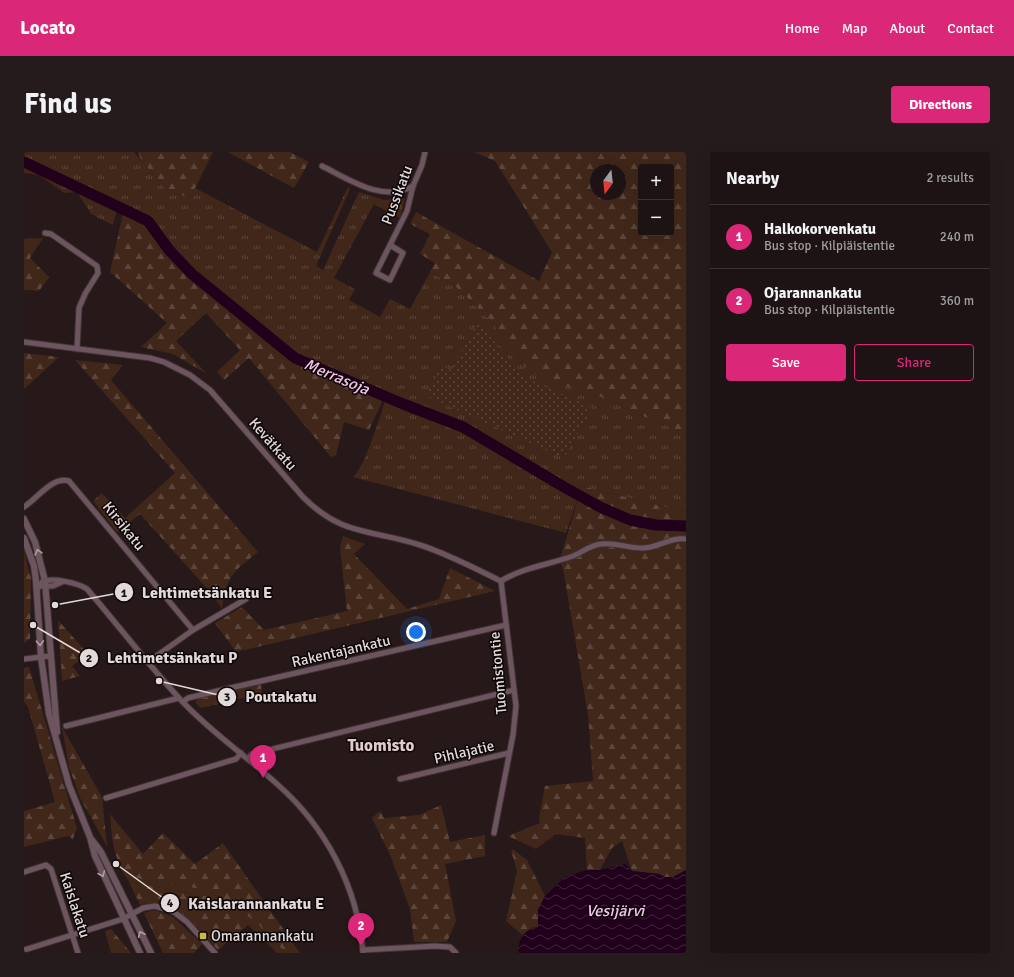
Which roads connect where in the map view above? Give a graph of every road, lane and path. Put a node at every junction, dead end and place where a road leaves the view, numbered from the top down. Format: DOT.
graph roads {
  1 [pos="425,152"];
  2 [pos="322,166"];
  3 [pos="413,186"];
  4 [pos="45,233"];
  5 [pos="390,245"];
  6 [pos="24,342"];
  7 [pos="77,349"];
  8 [pos="24,507"];
  9 [pos="24,519"];
  10 [pos="24,538"];
  11 [pos="686,540"];
  12 [pos="501,581"];
  13 [pos="42,583"];
  14 [pos="246,599"];
  15 [pos="506,625"];
  16 [pos="193,630"];
  17 [pos="50,656"];
  18 [pos="41,657"];
  19 [pos="24,659"];
  20 [pos="148,662"];
  21 [pos="514,690"];
  22 [pos="179,698"];
  23 [pos="183,702"];
  24 [pos="66,726"];
  25 [pos="58,746"];
  26 [pos="241,753"];
  27 [pos="509,753"];
  28 [pos="248,759"];
  29 [pos="400,779"];
  30 [pos="106,798"];
  31 [pos="494,833"];
  32 [pos="90,837"];
  33 [pos="24,872"];
  34 [pos="132,914"];
  35 [pos="123,919"];
  36 [pos="73,935"];
  37 [pos="24,950"];
  38 [pos="363,951"];
  39 [pos="78,953"];
  40 [pos="140,953"];
  41 [pos="150,953"];
  42 [pos="215,953"];
  43 [pos="456,953"];
  1 -- 3 [label="street, Pussikatu"];
  2 -- 3 [label="street"];
  3 -- 5 [label="street, Pussikatu"];
  4 -- 7 [label="street"];
  5 -- 5 [label="street, Pussikatu"];
  6 -- 7 [label="street, Kevätkatu"];
  7 -- 12 [label="street, Kevätkatu"];
  8 -- 16 [label="street, Kirsikatu"];
  13 -- 9 [label="street, one-way"];
  10 -- 13 [label="street"];
  11 -- 12 [label="street"];
  12 -- 15 [label="street, Tuomistontie"];
  13 -- 17 [label="street"];
  13 -- 18 [label="street, one-way"];
  13 -- 20 [label="street"];
  14 -- 16 [label="street"];
  15 -- 21 [label="street, Tuomistontie"];
  15 -- 23 [label="street, Rakentajankatu"];
  16 -- 20 [label="street"];
  17 -- 18 [label="street"];
  17 -- 25 [label="street"];
  18 -- 19 [label="street"];
  18 -- 25 [label="street"];
  20 -- 22 [label="street"];
  21 -- 27 [label="street, Tuomistontie"];
  21 -- 28 [label="street"];
  22 -- 23 [label="street"];
  22 -- 24 [label="street"];
  23 -- 26 [label="street"];
  25 -- 32 [label="street"];
  26 -- 28 [label="street"];
  26 -- 30 [label="street"];
  27 -- 29 [label="street, Pihlajatie"];
  27 -- 31 [label="street, Tuomistontie"];
  28 -- 38 [label="street"];
  32 -- 34 [label="street"];
  32 -- 35 [label="street, one-way"];
  33 -- 36 [label="street, Kaislakatu"];
  34 -- 35 [label="street"];
  41 -- 34 [label="street, one-way"];
  34 -- 42 [label="street"];
  35 -- 36 [label="street"];
  35 -- 40 [label="street"];
  36 -- 37 [label="street"];
  36 -- 39 [label="street, Kaislakatu"];
  38 -- 43 [label="street"];
}
